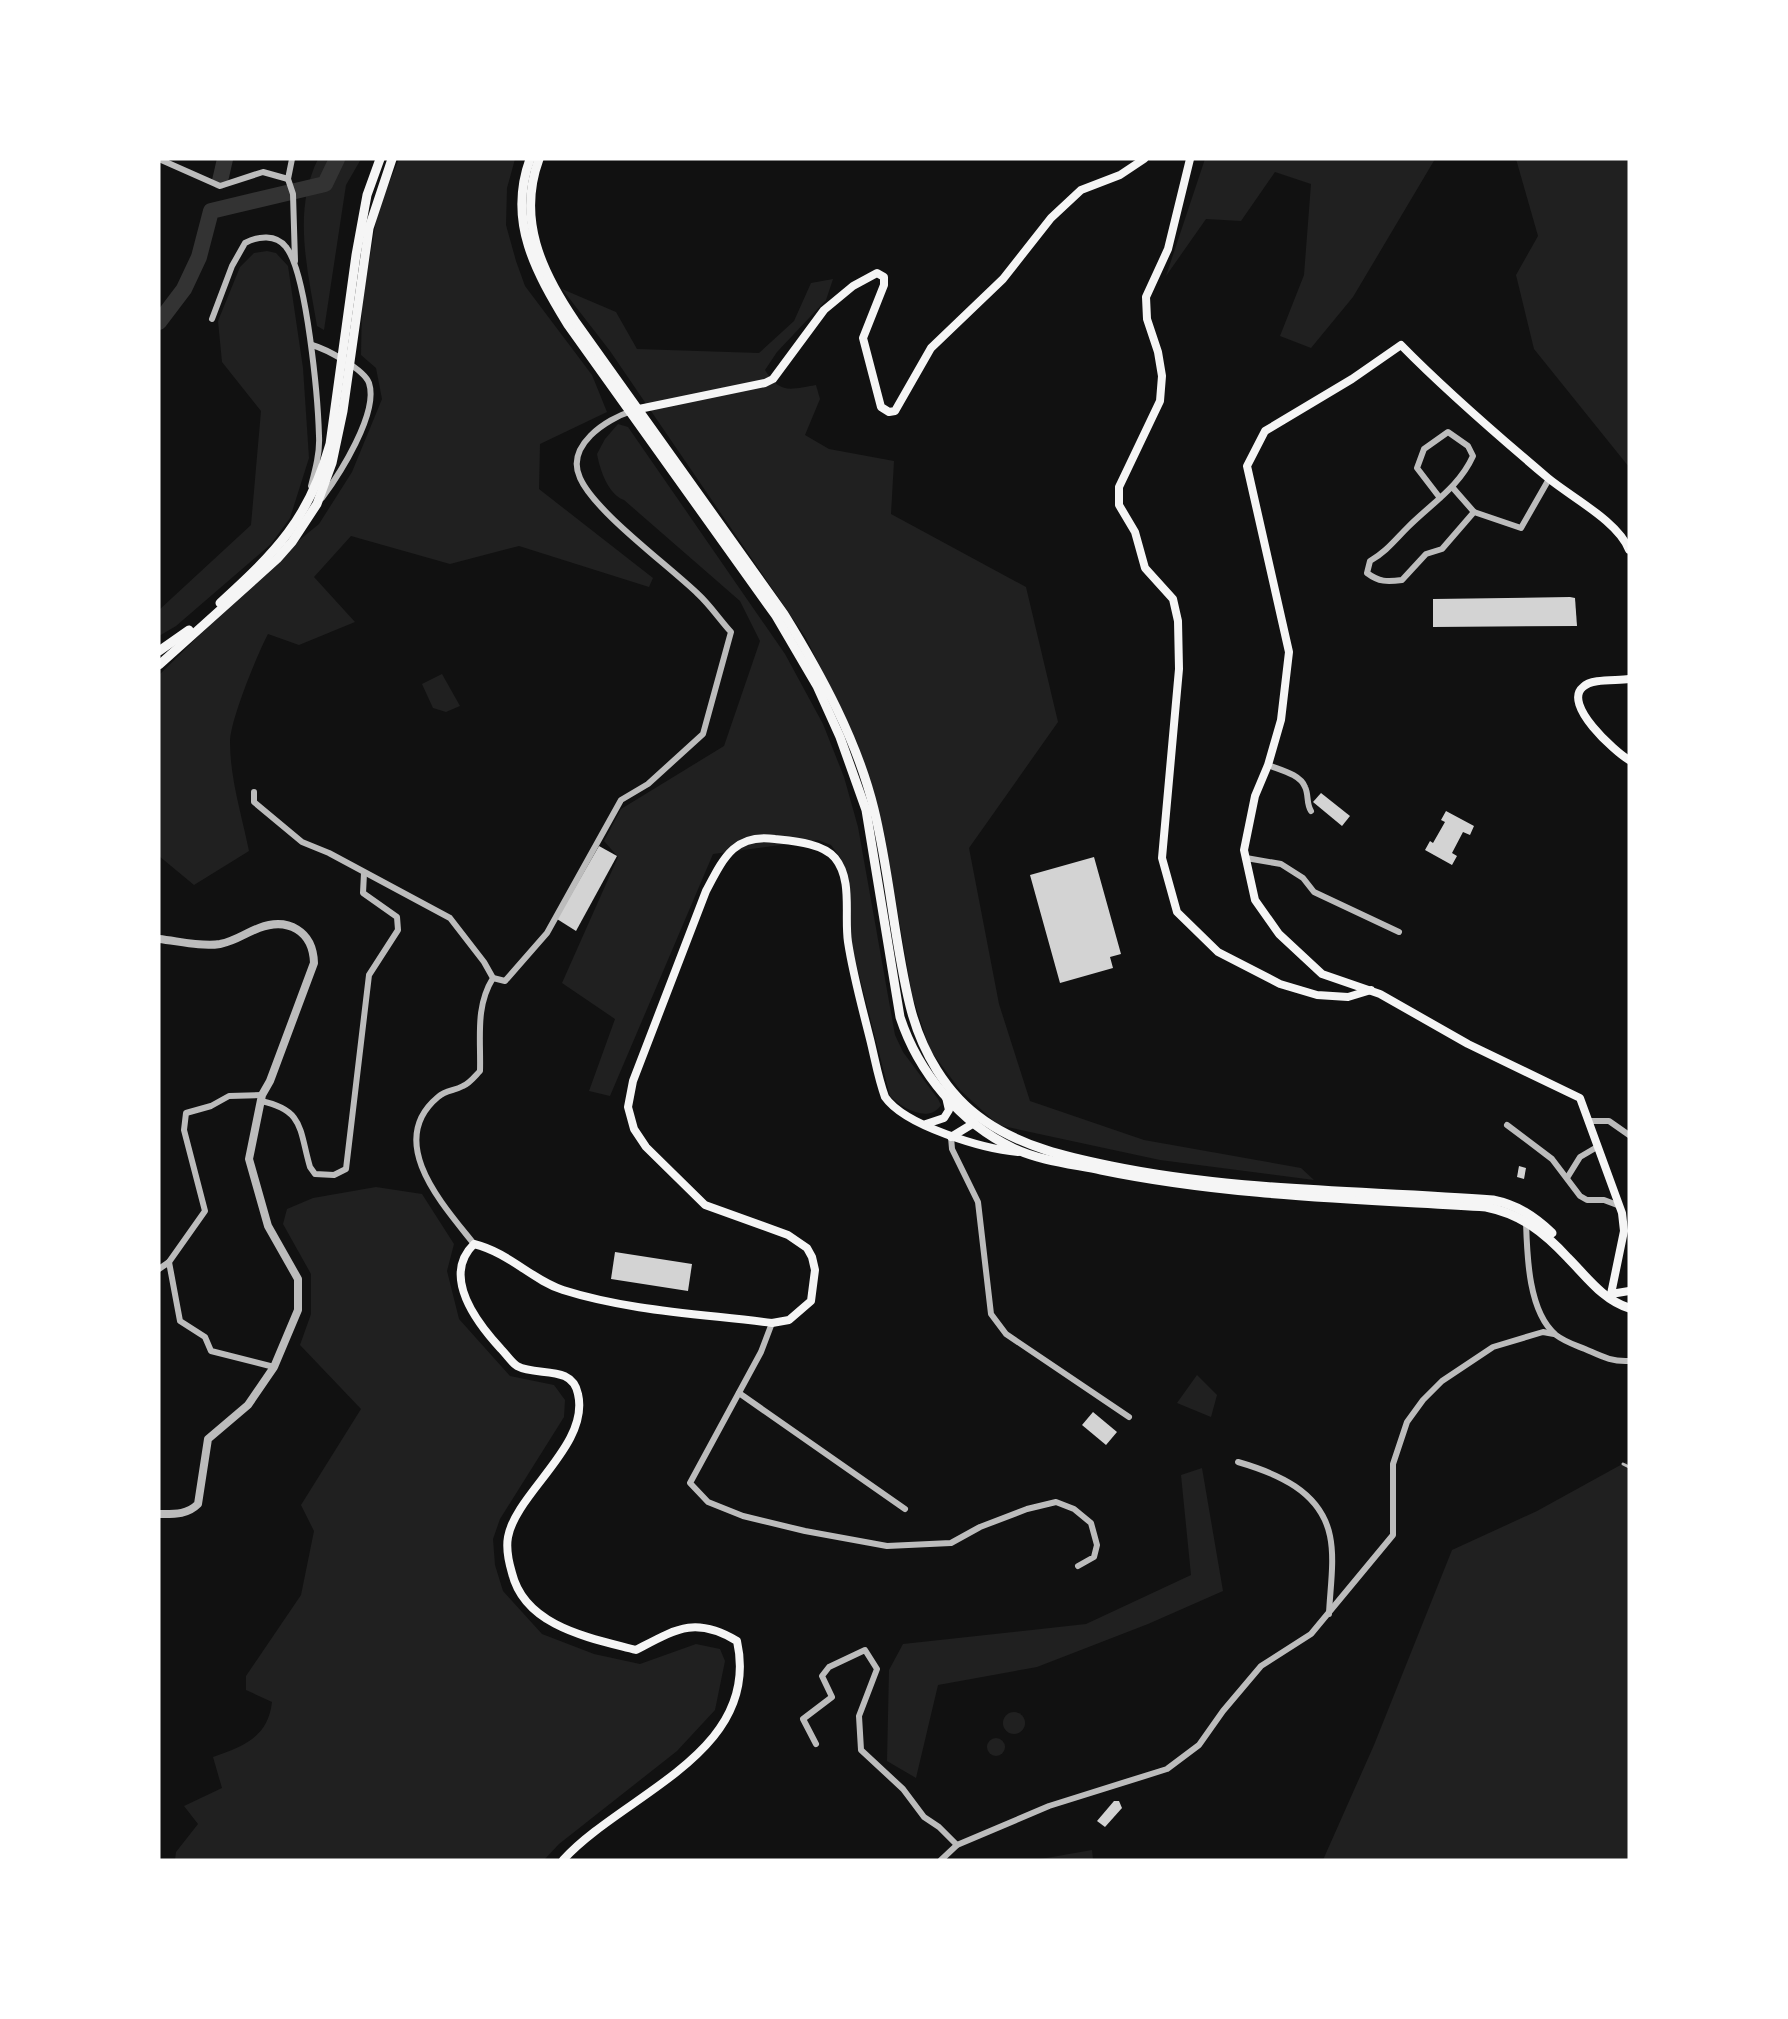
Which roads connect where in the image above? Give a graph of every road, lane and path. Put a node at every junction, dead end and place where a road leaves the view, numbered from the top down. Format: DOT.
graph roads {
  1 [pos="159,159"];
  2 [pos="292,159"];
  3 [pos="380,159"];
  4 [pos="392,159"];
  5 [pos="530,159"];
  6 [pos="539,159"];
  7 [pos="1144,159"];
  8 [pos="1190,159"];
  9 [pos="289,181"];
  10 [pos="295,262"];
  11 [pos="212,319"];
  12 [pos="348,340"];
  13 [pos="312,345"];
  14 [pos="343,376"];
  15 [pos="631,412"];
  16 [pos="1549,479"];
  17 [pos="1453,488"];
  18 [pos="1440,498"];
  19 [pos="317,504"];
  20 [pos="1474,512"];
  21 [pos="301,516"];
  22 [pos="1629,550"];
  23 [pos="159,651"];
  24 [pos="159,664"];
  25 [pos="1629,679"];
  26 [pos="1629,760"];
  27 [pos="1268,765"];
  28 [pos="254,792"];
  29 [pos="1311,811"];
  30 [pos="1246,858"];
  31 [pos="364,873"];
  32 [pos="1399,932"];
  33 [pos="159,939"];
  34 [pos="493,978"];
  35 [pos="1371,990"];
  36 [pos="946,1096"];
  37 [pos="261,1098"];
  38 [pos="978,1121"];
  39 [pos="1589,1121"];
  40 [pos="926,1124"];
  41 [pos="1507,1125"];
  42 [pos="1629,1135"];
  43 [pos="951,1137"];
  44 [pos="1597,1147"];
  45 [pos="1022,1152"];
  46 [pos="1567,1178"];
  47 [pos="1620,1206"];
  48 [pos="1526,1221"];
  49 [pos="474,1244"];
  50 [pos="170,1262"];
  51 [pos="159,1269"];
  52 [pos="1629,1292"];
  53 [pos="1611,1294"];
  54 [pos="1629,1303"];
  55 [pos="1629,1308"];
  56 [pos="772,1323"];
  57 [pos="1554,1334"];
  58 [pos="1629,1361"];
  59 [pos="274,1366"];
  60 [pos="739,1393"];
  61 [pos="1129,1417"];
  62 [pos="1238,1462"];
  63 [pos="1623,1464"];
  64 [pos="1629,1467"];
  65 [pos="905,1509"];
  66 [pos="159,1514"];
  67 [pos="1078,1566"];
  68 [pos="1329,1615"];
  69 [pos="816,1744"];
  70 [pos="957,1845"];
  71 [pos="563,1860"];
  72 [pos="941,1860"];
  1 -- 9 [label="street"];
  2 -- 9 [label="street"];
  3 -- 12 [label="highway"];
  4 -- 12 [label="highway"];
  5 -- 15 [label="highway"];
  6 -- 15 [label="highway"];
  7 -- 15 [label="main road"];
  8 -- 35 [label="main road"];
  9 -- 10 [label="street"];
  10 -- 11 [label="street"];
  10 -- 13 [label="street"];
  12 -- 14 [label="highway"];
  13 -- 19 [label="street"];
  13 -- 21 [label="street"];
  14 -- 19 [label="highway"];
  14 -- 21 [label="highway"];
  15 -- 34 [label="street"];
  15 -- 36 [label="highway"];
  15 -- 38 [label="highway"];
  16 -- 20 [label="street"];
  16 -- 22 [label="main road"];
  16 -- 27 [label="main road"];
  17 -- 18 [label="street"];
  17 -- 18 [label="street"];
  17 -- 20 [label="street"];
  18 -- 20 [label="street"];
  19 -- 24 [label="highway"];
  21 -- 23 [label="highway"];
  25 -- 26 [label="main road"];
  27 -- 29 [label="street"];
  27 -- 30 [label="main road"];
  28 -- 31 [label="street"];
  30 -- 32 [label="street"];
  30 -- 35 [label="main road"];
  31 -- 34 [label="street"];
  31 -- 37 [label="street"];
  33 -- 37 [label="street"];
  34 -- 49 [label="street"];
  35 -- 39 [label="main road"];
  36 -- 38 [label="highway"];
  36 -- 40 [label="main road"];
  37 -- 50 [label="street"];
  37 -- 59 [label="street"];
  38 -- 43 [label="main road"];
  38 -- 45 [label="highway"];
  38 -- 53 [label="highway"];
  39 -- 42 [label="street"];
  39 -- 44 [label="main road"];
  40 -- 43 [label="main road"];
  40 -- 56 [label="main road"];
  41 -- 46 [label="street"];
  43 -- 45 [label="main road"];
  43 -- 61 [label="street"];
  44 -- 46 [label="street"];
  44 -- 47 [label="main road"];
  45 -- 48 [label="highway"];
  46 -- 47 [label="street"];
  47 -- 53 [label="main road"];
  48 -- 55 [label="highway"];
  48 -- 57 [label="street"];
  49 -- 56 [label="main road"];
  49 -- 71 [label="main road"];
  50 -- 51 [label="street"];
  50 -- 59 [label="street"];
  52 -- 53 [label="main road"];
  53 -- 54 [label="highway"];
  56 -- 60 [label="street"];
  57 -- 58 [label="street"];
  57 -- 68 [label="street"];
  59 -- 66 [label="street"];
  60 -- 65 [label="street"];
  60 -- 67 [label="street"];
  62 -- 68 [label="street"];
  63 -- 64 [label="lane"];
  68 -- 70 [label="street"];
  69 -- 70 [label="street"];
  70 -- 72 [label="street"];
}
